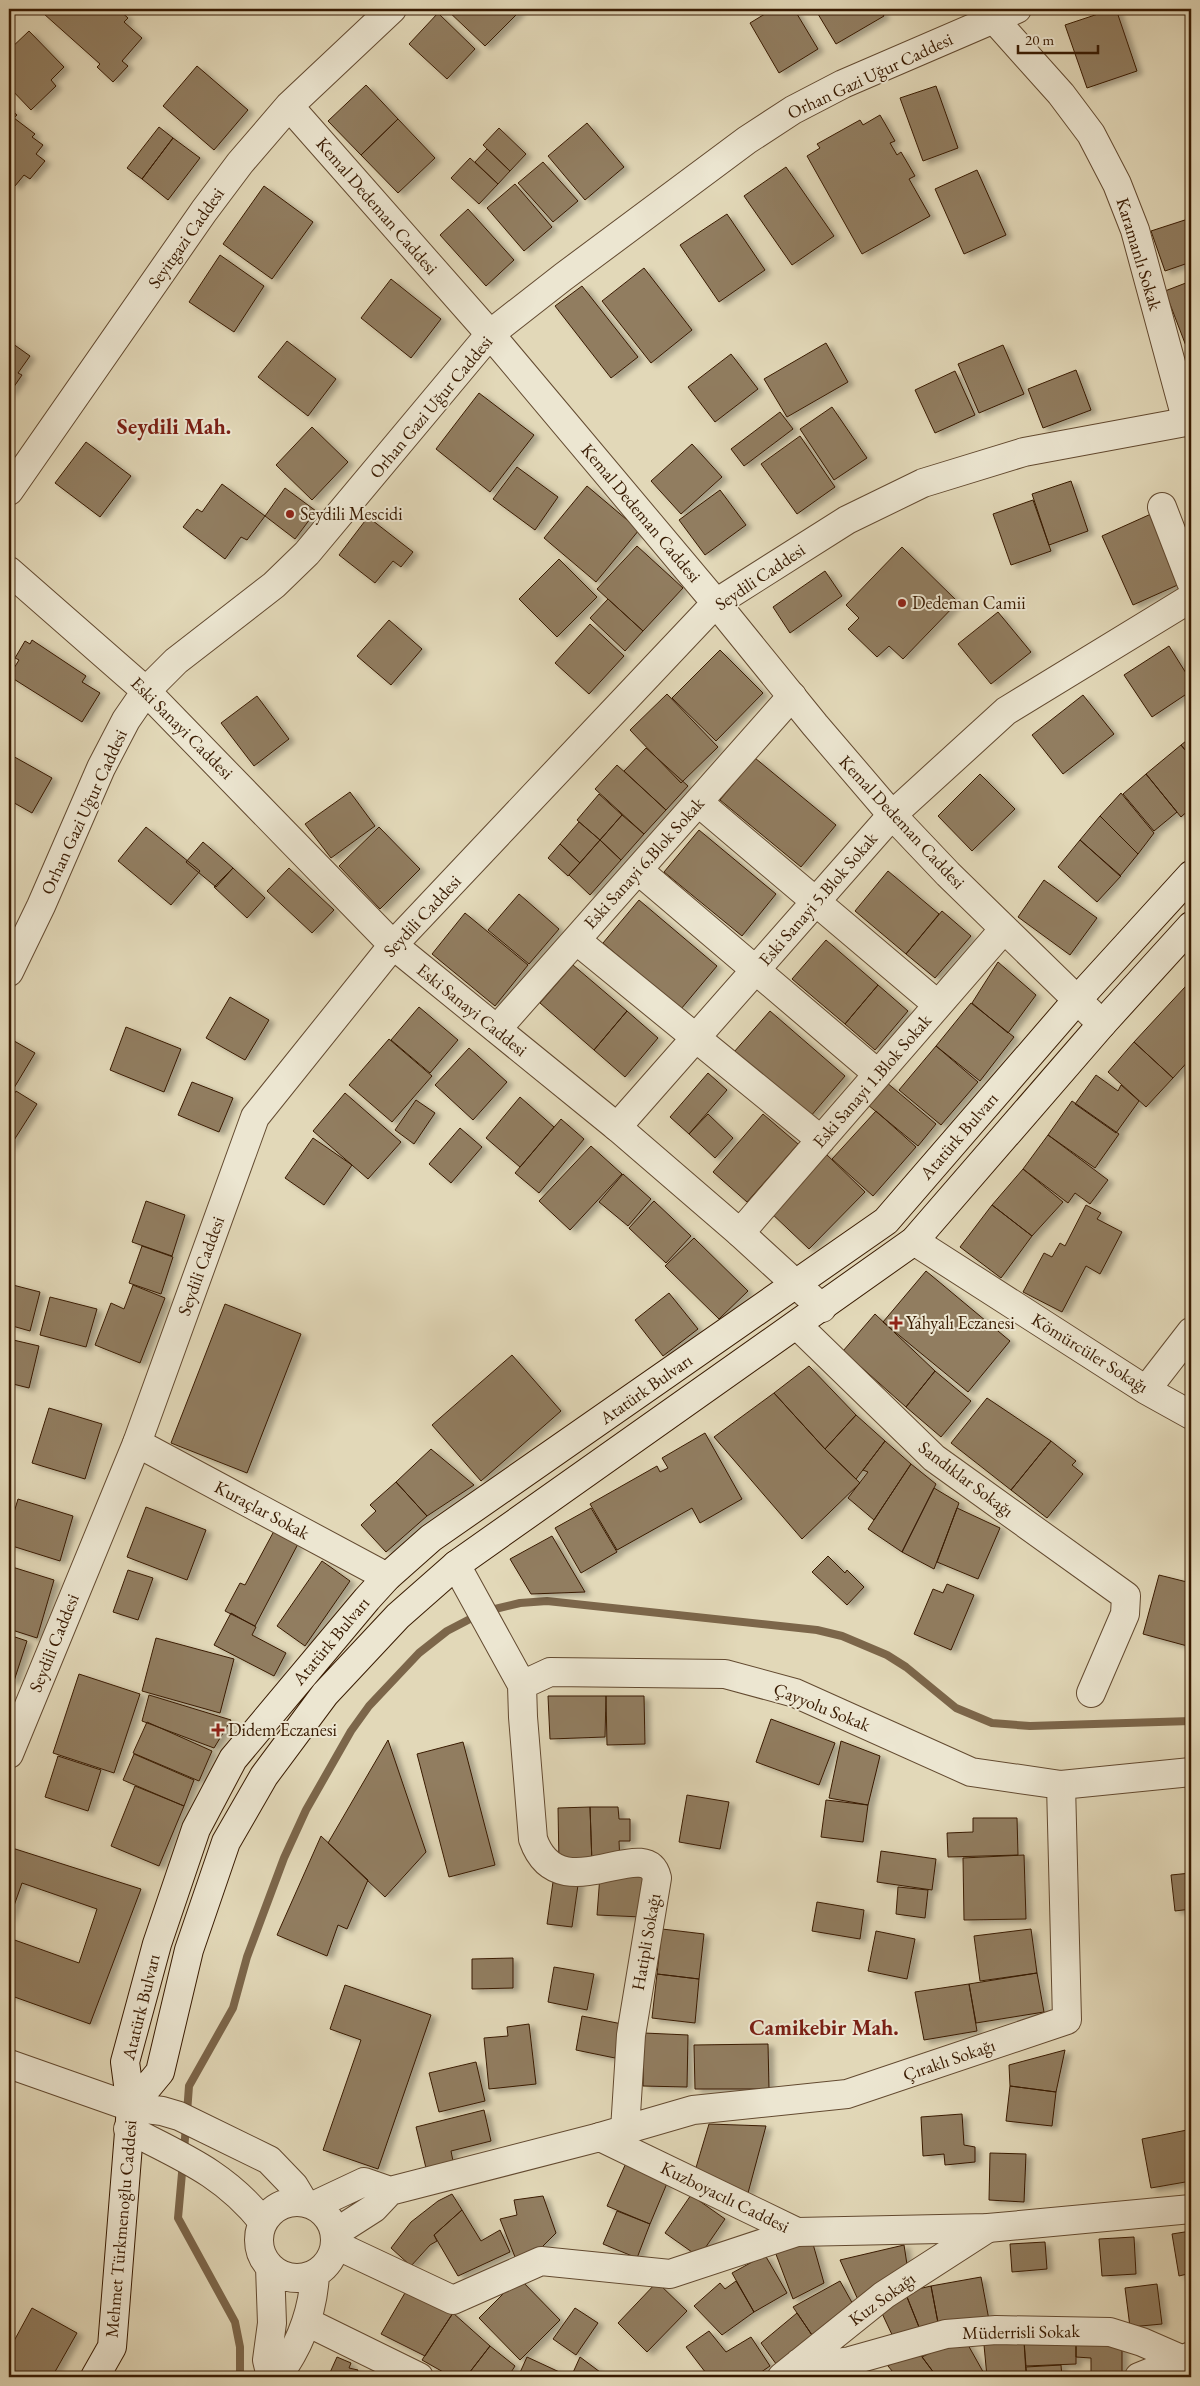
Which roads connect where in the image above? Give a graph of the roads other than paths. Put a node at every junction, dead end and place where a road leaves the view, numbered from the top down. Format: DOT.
graph roads {
  1 [pos="392,9"];
  2 [pos="998,12"];
  3 [pos="289,106"];
  4 [pos="490,334"];
  5 [pos="1189,422"];
  6 [pos="9,491"];
  7 [pos="1162,507"];
  8 [pos="9,570"];
  9 [pos="1191,582"];
  10 [pos="1191,598"];
  11 [pos="716,603"];
  12 [pos="146,691"];
  13 [pos="792,696"];
  14 [pos="698,802"];
  15 [pos="892,815"];
  16 [pos="638,870"];
  17 [pos="1191,875"];
  18 [pos="815,902"];
  19 [pos="1191,926"];
  20 [pos="1004,929"];
  21 [pos="576,940"];
  22 [pos="393,945"];
  23 [pos="754,971"];
  24 [pos="9,972"];
  25 [pos="1077,1000"];
  26 [pos="938,1005"];
  27 [pos="1102,1024"];
  28 [pos="497,1030"];
  29 [pos="695,1037"];
  30 [pos="878,1074"];
  31 [pos="617,1127"];
  32 [pos="821,1140"];
  33 [pos="740,1233"];
  34 [pos="914,1241"];
  35 [pos="797,1284"];
  36 [pos="822,1308"];
  37 [pos="798,1325"];
  38 [pos="1191,1332"];
  39 [pos="1146,1390"];
  40 [pos="1191,1415"];
  41 [pos="137,1443"];
  42 [pos="456,1565"];
  43 [pos="387,1577"];
  44 [pos="522,1684"];
  45 [pos="1091,1693"];
  46 [pos="9,1754"];
  47 [pos="1191,1772"];
  48 [pos="1061,1785"];
  49 [pos="9,2064"];
  50 [pos="130,2118"];
  51 [pos="612,2133"];
  52 [pos="390,2191"];
  53 [pos="309,2203"];
  54 [pos="1191,2208"];
  55 [pos="263,2222"];
  56 [pos="988,2228"];
  57 [pos="797,2232"];
  58 [pos="336,2239"];
  59 [pos="270,2267"];
  60 [pos="315,2274"];
  61 [pos="307,2322"];
  62 [pos="1186,2357"];
  63 [pos="790,2370"];
  64 [pos="95,2377"];
  65 [pos="271,2377"];
  66 [pos="277,2377"];
  67 [pos="419,2377"];
  68 [pos="1139,2377"];
  1 -- 3 [label="street, Seyitgazi Caddesi"];
  2 -- 4 [label="street, Orhan Gazi Uğur Caddesi"];
  2 -- 5 [label="street, Karamanlı Sokak"];
  3 -- 4 [label="street, Kemal Dedeman Caddesi"];
  3 -- 6 [label="street, Seyitgazi Caddesi"];
  4 -- 11 [label="street, Kemal Dedeman Caddesi"];
  4 -- 12 [label="street, Orhan Gazi Uğur Caddesi"];
  5 -- 11 [label="street, Seydili Caddesi"];
  7 -- 9 [label="street"];
  8 -- 12 [label="street, Eski Sanayi Caddesi"];
  10 -- 15 [label="street, Eski Sanayi 5.Blok Sokak"];
  11 -- 13 [label="street, Kemal Dedeman Caddesi"];
  11 -- 22 [label="street, Seydili Caddesi"];
  12 -- 22 [label="street, Eski Sanayi Caddesi"];
  12 -- 24 [label="street, Orhan Gazi Uğur Caddesi"];
  13 -- 14 [label="street, Eski Sanayi 6.Blok Sokak"];
  13 -- 15 [label="street, Kemal Dedeman Caddesi"];
  14 -- 16 [label="street, Eski Sanayi 6.Blok Sokak"];
  14 -- 18 [label="street"];
  15 -- 18 [label="street, Eski Sanayi 5.Blok Sokak"];
  15 -- 20 [label="street, Kemal Dedeman Caddesi"];
  16 -- 21 [label="street, Eski Sanayi 6.Blok Sokak"];
  16 -- 23 [label="street"];
  17 -- 25 [label="street, Atatürk Bulvarı"];
  18 -- 23 [label="street, Eski Sanayi 5.Blok Sokak"];
  18 -- 26 [label="street"];
  19 -- 27 [label="street, Atatürk Bulvarı"];
  20 -- 25 [label="street, Kemal Dedeman Caddesi"];
  20 -- 26 [label="street, Eski Sanayi 1.Blok Sokak"];
  21 -- 28 [label="street, Eski Sanayi 6.Blok Sokak"];
  21 -- 29 [label="street"];
  22 -- 28 [label="street, Eski Sanayi Caddesi"];
  22 -- 41 [label="street, Seydili Caddesi"];
  23 -- 29 [label="street, Eski Sanayi 5.Blok Sokak"];
  23 -- 30 [label="street"];
  25 -- 27 [label="street, Kemal Dedeman Caddesi"];
  25 -- 35 [label="street, Atatürk Bulvarı"];
  26 -- 30 [label="street, Eski Sanayi 1.Blok Sokak"];
  27 -- 34 [label="street, Atatürk Bulvarı"];
  28 -- 31 [label="street, Eski Sanayi Caddesi"];
  29 -- 31 [label="street, Eski Sanayi 5.Blok Sokak"];
  29 -- 32 [label="street"];
  30 -- 32 [label="street, Eski Sanayi 1.Blok Sokak"];
  31 -- 33 [label="street, Eski Sanayi Caddesi"];
  32 -- 33 [label="street, Eski Sanayi 1.Blok Sokak"];
  33 -- 35 [label="street, Eski Sanayi Caddesi"];
  34 -- 36 [label="street, Atatürk Bulvarı"];
  34 -- 39 [label="street, Kömürcüler Sokağı"];
  35 -- 36 [label="street, Eski Sanayi Caddesi"];
  35 -- 43 [label="street, Atatürk Bulvarı"];
  36 -- 37 [label="street, Atatürk Bulvarı"];
  37 -- 42 [label="street, Atatürk Bulvarı"];
  37 -- 45 [label="street, Sandıklar Sokağı"];
  38 -- 39 [label="street"];
  39 -- 40 [label="street, Kömürcüler Sokağı"];
  41 -- 43 [label="street, Kuraçlar Sokak"];
  41 -- 46 [label="street, Seydili Caddesi"];
  42 -- 44 [label="street"];
  42 -- 50 [label="street, Atatürk Bulvarı"];
  43 -- 50 [label="street, Atatürk Bulvarı"];
  44 -- 48 [label="street, Çayyolu Sokak"];
  44 -- 51 [label="street, Hatipli Sokağı"];
  47 -- 48 [label="street, Çayyolu Sokak"];
  48 -- 51 [label="street, Çıraklı Sokağı"];
  49 -- 50 [label="street"];
  50 -- 53 [label="street"];
  50 -- 55 [label="street"];
  50 -- 64 [label="street, Mehmet Türkmenoğlu Caddesi"];
  51 -- 52 [label="street"];
  51 -- 57 [label="street, Kuzboyacılı Caddesi"];
  52 -- 53 [label="street"];
  52 -- 58 [label="street"];
  53 -- 55 [label="street"];
  53 -- 58 [label="street"];
  54 -- 56 [label="street, Kuzboyacılı Caddesi"];
  55 -- 59 [label="street"];
  56 -- 57 [label="street, Kuzboyacılı Caddesi"];
  56 -- 63 [label="street, Kuz Sokağı"];
  57 -- 58 [label="street"];
  58 -- 60 [label="street"];
  59 -- 60 [label="street"];
  59 -- 65 [label="street"];
  60 -- 61 [label="street"];
  61 -- 66 [label="street"];
  61 -- 67 [label="street"];
  62 -- 63 [label="street, Müderrisli Sokak"];
  62 -- 68 [label="street"];
}
